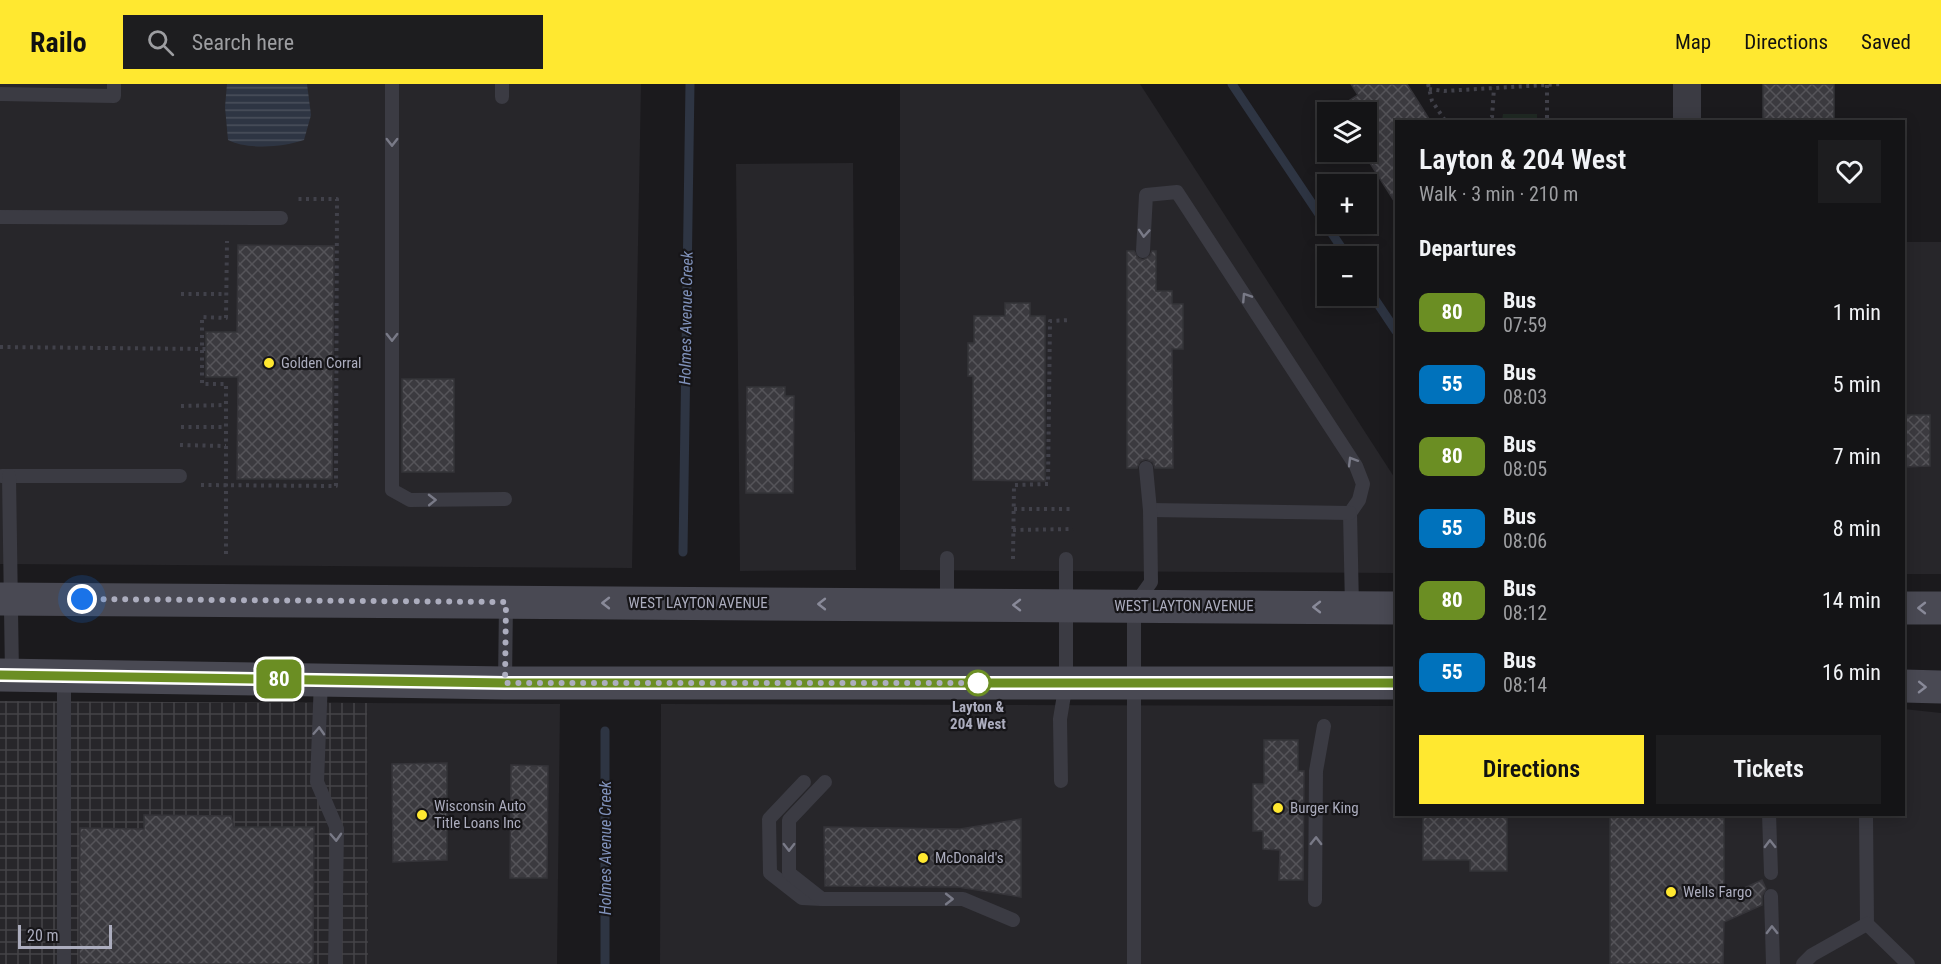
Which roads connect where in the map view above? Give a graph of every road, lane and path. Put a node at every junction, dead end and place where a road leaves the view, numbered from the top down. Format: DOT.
graph roads {
  1 [pos="114,84"];
  2 [pos="392,84"];
  3 [pos="1562,84"];
  4 [pos="1687,84"];
  5 [pos="1547,85"];
  6 [pos="1429,86"];
  7 [pos="1494,88"];
  8 [pos="0,94"];
  9 [pos="1445,120"];
  10 [pos="1488,120"];
  11 [pos="1547,120"];
  12 [pos="1687,120"];
  13 [pos="0,217"];
  14 [pos="227,218"];
  15 [pos="280,218"];
  16 [pos="1143,251"];
  17 [pos="181,294"];
  18 [pos="226,294"];
  19 [pos="1071,320"];
  20 [pos="0,347"];
  21 [pos="204,349"];
  22 [pos="226,405"];
  23 [pos="181,406"];
  24 [pos="181,427"];
  25 [pos="226,427"];
  26 [pos="180,445"];
  27 [pos="226,446"];
  28 [pos="1146,468"];
  29 [pos="4,476"];
  30 [pos="180,476"];
  31 [pos="226,485"];
  32 [pos="505,500"];
  33 [pos="1014,509"];
  34 [pos="1073,509"];
  35 [pos="1150,510"];
  36 [pos="1350,513"];
  37 [pos="1073,529"];
  38 [pos="1013,530"];
  39 [pos="226,554"];
  40 [pos="946,558"];
  41 [pos="1013,559"];
  42 [pos="1066,559"];
  43 [pos="5,599"];
  44 [pos="506,602"];
  45 [pos="946,605"];
  46 [pos="1066,606"];
  47 [pos="1134,606"];
  48 [pos="1352,607"];
  49 [pos="1395,608"];
  50 [pos="1905,608"];
  51 [pos="1941,608"];
  52 [pos="6,675"];
  53 [pos="64,676"];
  54 [pos="321,680"];
  55 [pos="505,683"];
  56 [pos="1066,683"];
  57 [pos="1134,683"];
  58 [pos="1395,683"];
  59 [pos="1905,686"];
  60 [pos="1941,687"];
  61 [pos="1324,726"];
  62 [pos="1061,781"];
  63 [pos="804,782"];
  64 [pos="825,782"];
  65 [pos="1769,816"];
  66 [pos="1866,816"];
  67 [pos="1771,873"];
  68 [pos="1771,896"];
  69 [pos="822,899"];
  70 [pos="1315,900"];
  71 [pos="1013,920"];
  72 [pos="1867,924"];
  73 [pos="64,964"];
  74 [pos="335,964"];
  75 [pos="1134,964"];
  76 [pos="1773,964"];
  77 [pos="1803,964"];
  78 [pos="1908,964"];
  1 -- 8 [label="lane"];
  2 -- 32 [label="lane, one-way"];
  3 -- 5 [label="path"];
  4 -- 12 [label="street"];
  5 -- 7 [label="path"];
  5 -- 11 [label="path"];
  6 -- 7 [label="path"];
  6 -- 9 [label="path"];
  7 -- 10 [label="path"];
  13 -- 14 [label="lane"];
  14 -- 15 [label="lane"];
  14 -- 18 [label="path"];
  15 -- 31 [label="path"];
  36 -- 16 [label="lane, one-way"];
  17 -- 18 [label="path"];
  18 -- 21 [label="path"];
  19 -- 33 [label="path"];
  20 -- 21 [label="path"];
  21 -- 22 [label="path"];
  22 -- 23 [label="path"];
  22 -- 25 [label="path"];
  24 -- 25 [label="path"];
  25 -- 27 [label="path"];
  26 -- 27 [label="path"];
  27 -- 31 [label="path"];
  28 -- 35 [label="lane"];
  29 -- 30 [label="lane"];
  29 -- 43 [label="lane"];
  30 -- 31 [label="path"];
  31 -- 39 [label="path"];
  33 -- 34 [label="path"];
  33 -- 38 [label="path"];
  35 -- 36 [label="lane"];
  35 -- 47 [label="lane"];
  36 -- 48 [label="lane"];
  37 -- 38 [label="path"];
  38 -- 41 [label="path"];
  40 -- 45 [label="lane"];
  42 -- 46 [label="lane"];
  43 -- 44 [label="main road, WEST LAYTON AVENUE"];
  43 -- 52 [label="lane"];
  45 -- 44 [label="main road, WEST LAYTON AVENUE, one-way"];
  44 -- 55 [label="lane"];
  46 -- 45 [label="main road, WEST LAYTON AVENUE, one-way"];
  46 -- 47 [label="main road, WEST LAYTON AVENUE"];
  46 -- 56 [label="lane"];
  48 -- 47 [label="main road, WEST LAYTON AVENUE, one-way"];
  47 -- 57 [label="lane"];
  48 -- 49 [label="main road, WEST LAYTON AVENUE"];
  51 -- 50 [label="main road, one-way"];
  52 -- 53 [label="main road"];
  53 -- 54 [label="main road"];
  53 -- 73 [label="lane"];
  54 -- 55 [label="main road"];
  54 -- 74 [label="lane"];
  55 -- 56 [label="main road"];
  56 -- 57 [label="main road"];
  56 -- 62 [label="lane"];
  57 -- 58 [label="main road"];
  57 -- 75 [label="lane"];
  59 -- 60 [label="main road, one-way"];
  70 -- 61 [label="lane, one-way"];
  63 -- 69 [label="lane"];
  64 -- 69 [label="lane, one-way"];
  67 -- 65 [label="lane, one-way"];
  66 -- 72 [label="lane"];
  76 -- 68 [label="lane, one-way"];
  69 -- 71 [label="lane, one-way"];
  72 -- 77 [label="lane"];
  72 -- 78 [label="lane"];
}
